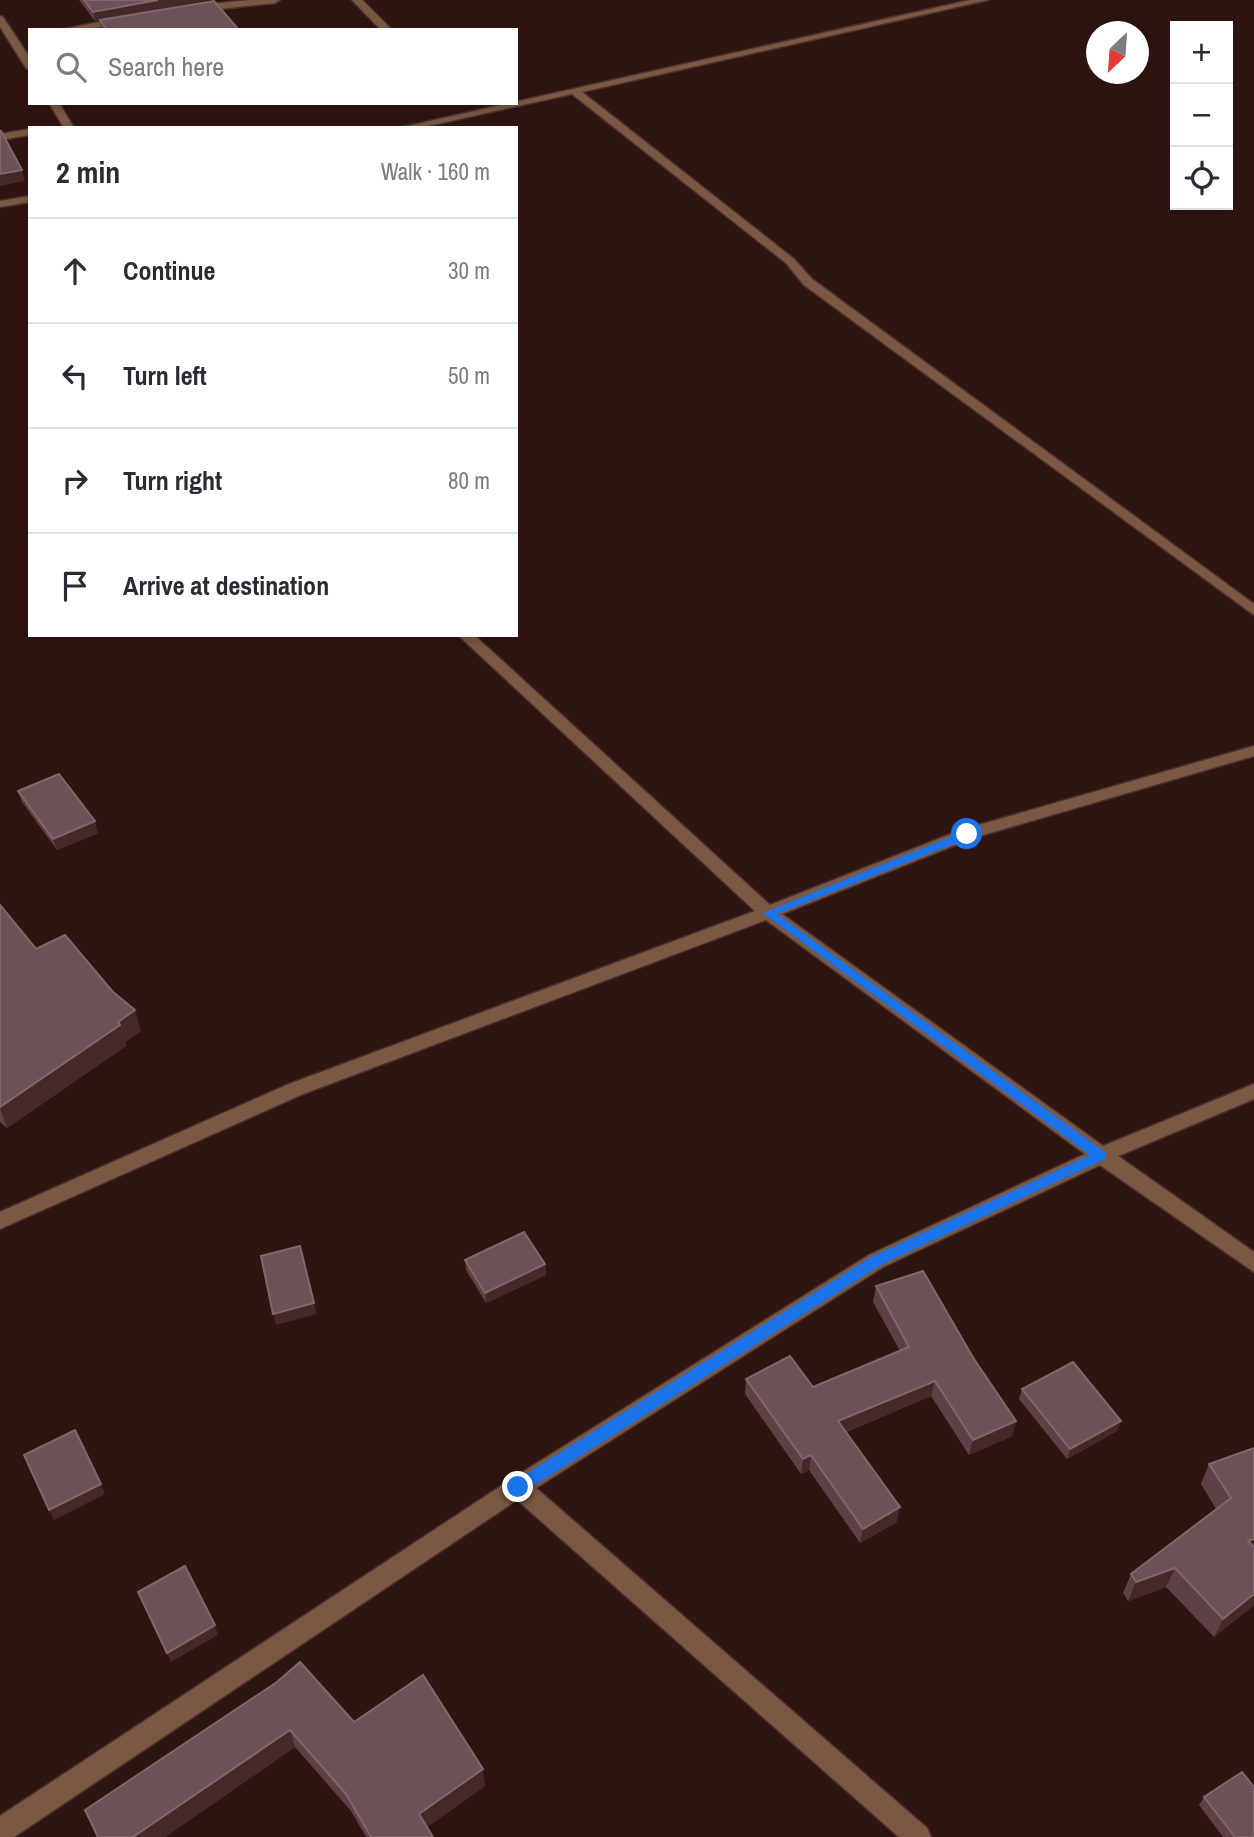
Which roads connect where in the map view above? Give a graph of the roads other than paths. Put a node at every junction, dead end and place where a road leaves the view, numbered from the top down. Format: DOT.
graph roads {
  1 [pos="275,0"];
  2 [pos="357,0"];
  3 [pos="982,0"];
  4 [pos="222,2"];
  5 [pos="184,10"];
  6 [pos="0,19"];
  7 [pos="131,19"];
  8 [pos="77,28"];
  9 [pos="385,28"];
  10 [pos="17,38"];
  11 [pos="0,41"];
  12 [pos="28,62"];
  13 [pos="575,91"];
  14 [pos="518,104"];
  15 [pos="55,105"];
  16 [pos="462,105"];
  17 [pos="515,105"];
  18 [pos="472,115"];
  19 [pos="68,126"];
  20 [pos="414,126"];
  21 [pos="28,132"];
  22 [pos="0,137"];
  23 [pos="28,199"];
  24 [pos="0,205"];
  25 [pos="1254,611"];
  26 [pos="467,637"];
  27 [pos="1254,751"];
  28 [pos="768,913"];
  29 [pos="1254,1091"];
  30 [pos="1101,1155"];
  31 [pos="0,1221"];
  32 [pos="1254,1263"];
  33 [pos="518,1487"];
  34 [pos="0,1830"];
  35 [pos="918,1837"];
  1 -- 4 [label="street"];
  2 -- 9 [label="street"];
  3 -- 13 [label="street"];
  4 -- 5 [label="street"];
  6 -- 10 [label="street"];
  7 -- 8 [label="street"];
  10 -- 11 [label="street"];
  10 -- 12 [label="street"];
  13 -- 14 [label="street"];
  13 -- 25 [label="street"];
  15 -- 19 [label="street"];
  16 -- 18 [label="street"];
  17 -- 18 [label="street"];
  18 -- 20 [label="street"];
  21 -- 22 [label="street"];
  23 -- 24 [label="street"];
  26 -- 28 [label="street"];
  27 -- 28 [label="street"];
  28 -- 30 [label="street"];
  28 -- 31 [label="street"];
  29 -- 30 [label="street"];
  30 -- 32 [label="street"];
  30 -- 33 [label="street"];
  33 -- 34 [label="street"];
  33 -- 35 [label="street"];
}
